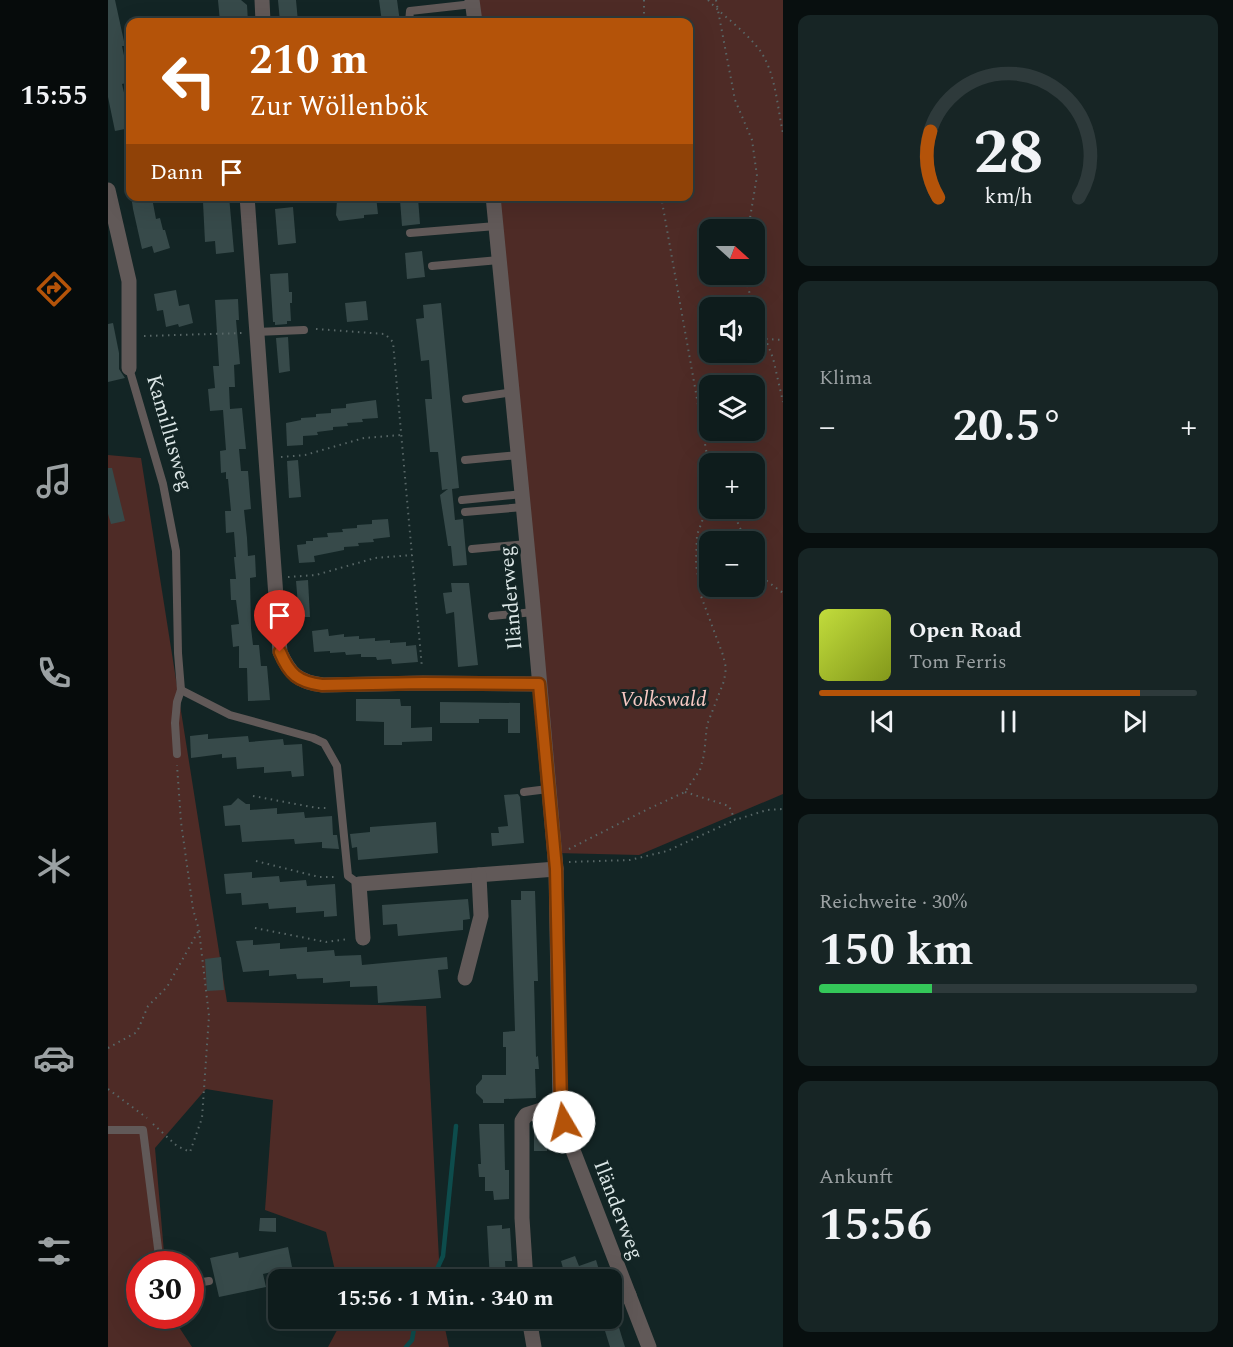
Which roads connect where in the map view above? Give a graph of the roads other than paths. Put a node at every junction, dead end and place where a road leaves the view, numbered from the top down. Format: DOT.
graph roads {
  1 [pos="262,0"];
  2 [pos="472,2"];
  3 [pos="263,18"];
  4 [pos="409,18"];
  5 [pos="474,18"];
  6 [pos="108,190"];
  7 [pos="247,201"];
  8 [pos="494,201"];
  9 [pos="496,226"];
  10 [pos="410,233"];
  11 [pos="499,260"];
  12 [pos="432,266"];
  13 [pos="304,330"];
  14 [pos="256,332"];
  15 [pos="129,368"];
  16 [pos="513,392"];
  17 [pos="466,399"];
  18 [pos="519,455"];
  19 [pos="465,460"];
  20 [pos="462,500"];
  21 [pos="523,501"];
  22 [pos="465,512"];
  23 [pos="528,544"];
  24 [pos="472,549"];
  25 [pos="534,612"];
  26 [pos="492,616"];
  27 [pos="539,684"];
  28 [pos="181,690"];
  29 [pos="177,754"];
  30 [pos="548,789"];
  31 [pos="524,792"];
  32 [pos="555,863"];
  33 [pos="479,875"];
  34 [pos="354,880"];
  35 [pos="363,938"];
  36 [pos="465,978"];
  37 [pos="561,1104"];
  38 [pos="108,1130"];
  39 [pos="158,1251"];
  40 [pos="525,1269"];
  41 [pos="209,1281"];
  42 [pos="204,1282"];
  43 [pos="629,1295"];
  44 [pos="622,1297"];
  45 [pos="531,1329"];
  46 [pos="534,1347"];
  47 [pos="649,1347"];
  1 -- 3 [label="street"];
  2 -- 4 [label="lane"];
  2 -- 5 [label="street"];
  6 -- 15 [label="street, Kamillusweg"];
  7 -- 14 [label="street"];
  8 -- 9 [label="street, Iländerweg"];
  9 -- 10 [label="lane"];
  9 -- 11 [label="street, Iländerweg"];
  11 -- 12 [label="lane"];
  11 -- 16 [label="street, Iländerweg"];
  13 -- 14 [label="lane"];
  14 -- 27 [label="street"];
  15 -- 28 [label="lane, Kamillusweg"];
  16 -- 17 [label="lane"];
  16 -- 18 [label="street, Iländerweg"];
  18 -- 19 [label="lane"];
  18 -- 21 [label="street, Iländerweg"];
  20 -- 21 [label="lane"];
  21 -- 22 [label="lane"];
  21 -- 23 [label="street, Iländerweg"];
  23 -- 24 [label="lane"];
  23 -- 25 [label="street, Iländerweg"];
  25 -- 26 [label="lane"];
  25 -- 27 [label="street, Iländerweg"];
  27 -- 30 [label="street, Iländerweg"];
  28 -- 29 [label="lane, Kamillusweg"];
  28 -- 34 [label="lane"];
  30 -- 31 [label="lane"];
  30 -- 32 [label="street, Iländerweg"];
  32 -- 33 [label="street"];
  32 -- 37 [label="street, Iländerweg"];
  33 -- 34 [label="street"];
  33 -- 36 [label="street"];
  34 -- 35 [label="street"];
  37 -- 40 [label="street"];
  37 -- 43 [label="street, Iländerweg"];
  38 -- 39 [label="lane"];
  41 -- 42 [label="lane"];
  43 -- 44 [label="street"];
  43 -- 47 [label="street, Iländerweg"];
  45 -- 46 [label="street"];
}
